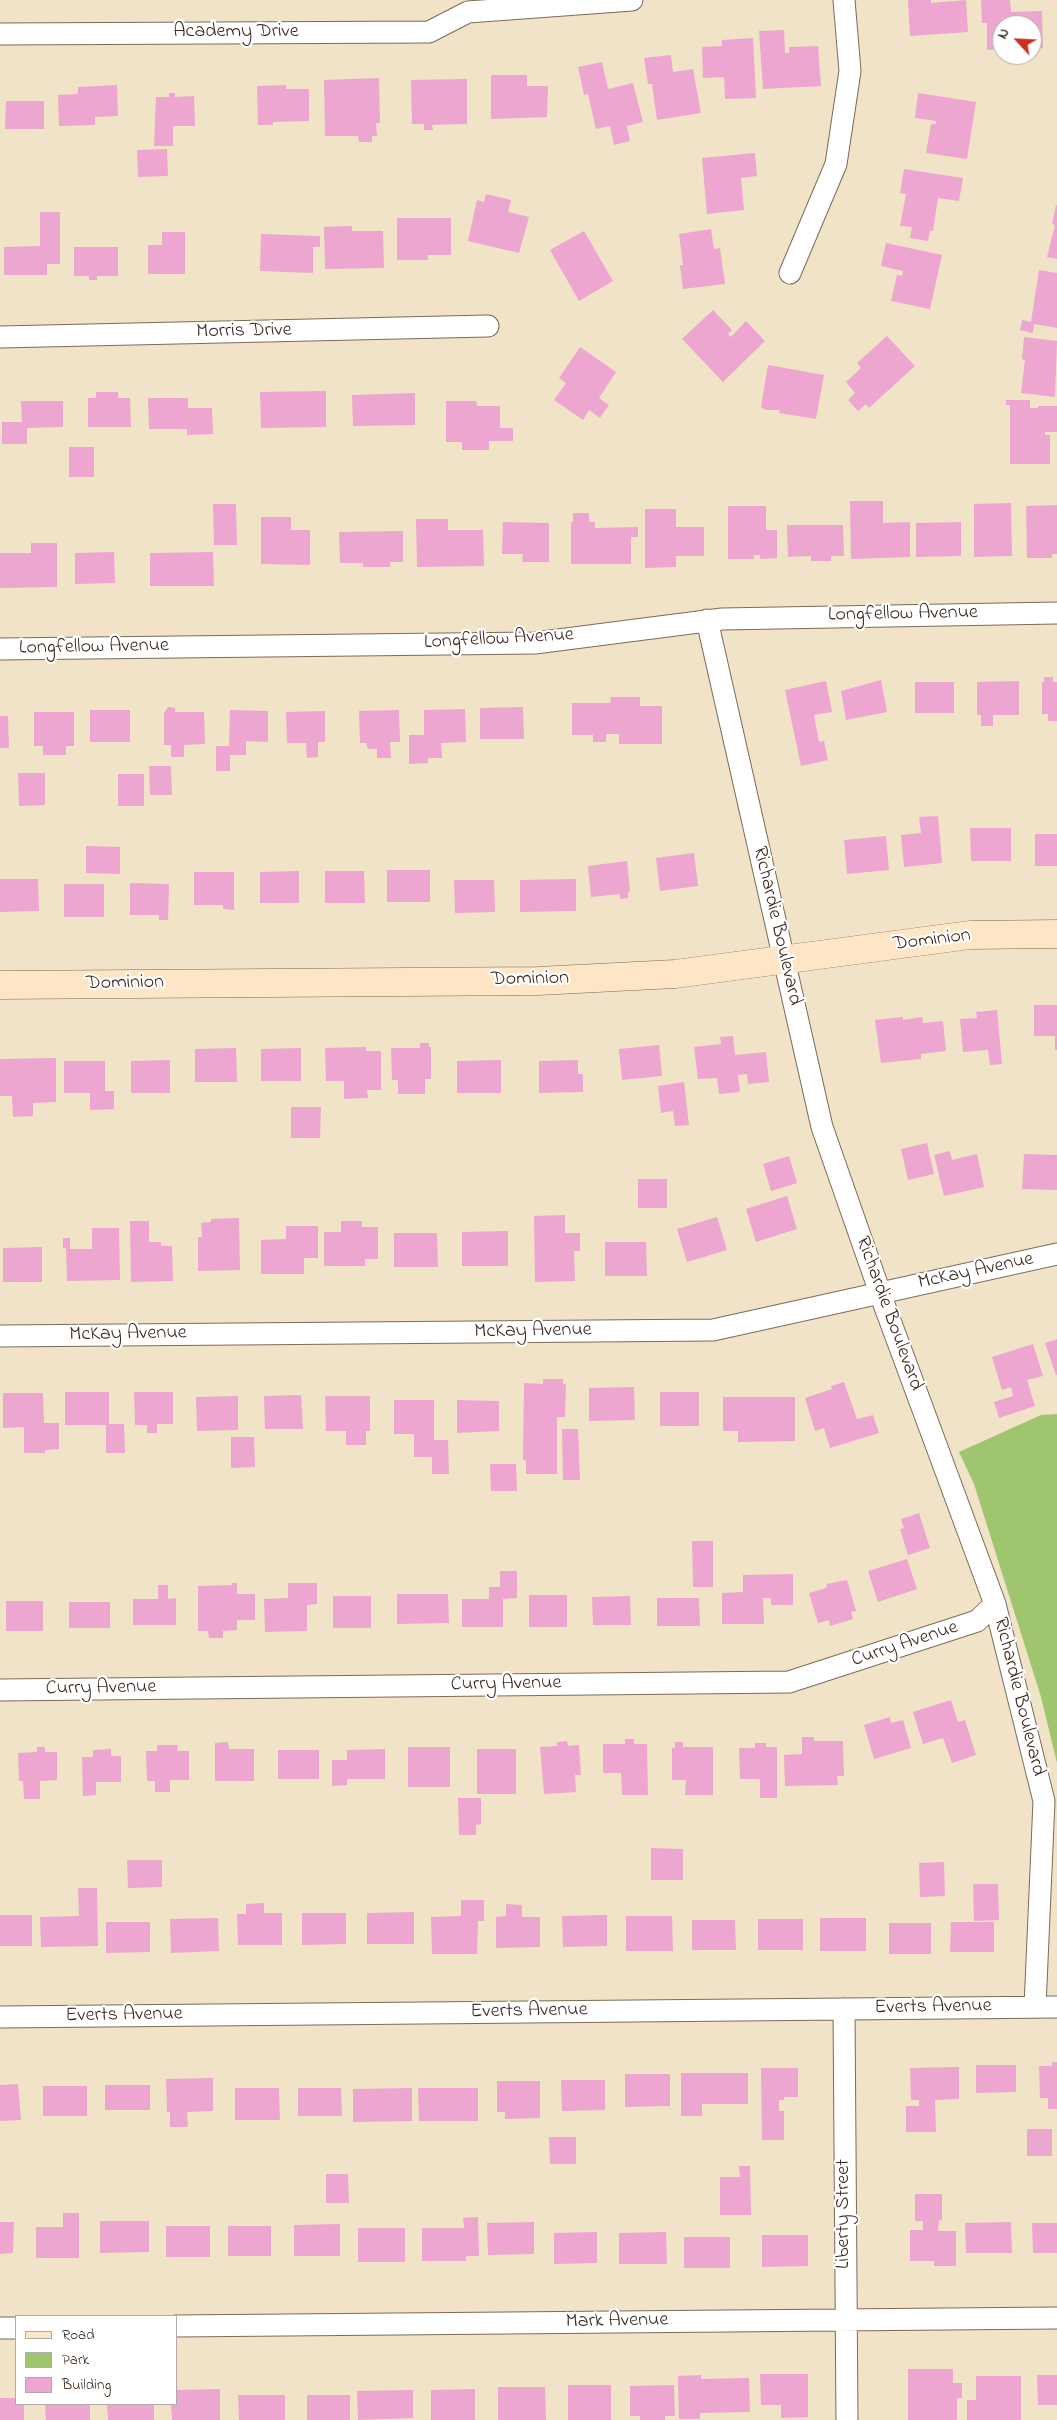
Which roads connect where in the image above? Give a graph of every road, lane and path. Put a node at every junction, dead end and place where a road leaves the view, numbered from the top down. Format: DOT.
graph roads {
  1 [pos="632,0"];
  2 [pos="844,0"];
  3 [pos="463,6"];
  4 [pos="0,34"];
  5 [pos="790,273"];
  6 [pos="488,326"];
  7 [pos="0,337"];
  8 [pos="1057,613"];
  9 [pos="706,620"];
  10 [pos="0,649"];
  11 [pos="1057,934"];
  12 [pos="784,960"];
  13 [pos="0,986"];
  14 [pos="1057,1254"];
  15 [pos="880,1294"];
  16 [pos="0,1336"];
  17 [pos="995,1604"];
  18 [pos="0,1690"];
  19 [pos="1035,2007"];
  20 [pos="1057,2007"];
  21 [pos="844,2009"];
  22 [pos="0,2017"];
  23 [pos="1057,2318"];
  24 [pos="846,2320"];
  25 [pos="178,2326"];
  26 [pos="0,2328"];
  27 [pos="15,2328"];
  28 [pos="847,2420"];
  1 -- 3 [label="street, Academy Drive"];
  2 -- 5 [label="street"];
  3 -- 4 [label="street, Academy Drive"];
  6 -- 7 [label="street, Morris Drive"];
  8 -- 9 [label="street, Longfellow Avenue"];
  9 -- 10 [label="street, Longfellow Avenue"];
  9 -- 12 [label="street, Richardie Boulevard"];
  11 -- 12 [label="street, Dominion"];
  12 -- 13 [label="street, Dominion"];
  12 -- 15 [label="street, Richardie Boulevard"];
  14 -- 15 [label="street, McKay Avenue"];
  15 -- 16 [label="street, McKay Avenue"];
  15 -- 17 [label="street, Richardie Boulevard"];
  17 -- 18 [label="street, Curry Avenue"];
  17 -- 19 [label="street, Richardie Boulevard"];
  19 -- 20 [label="street, Everts Avenue"];
  19 -- 21 [label="street, Everts Avenue"];
  21 -- 22 [label="street, Everts Avenue"];
  21 -- 24 [label="street, Liberty Street"];
  23 -- 24 [label="street, Mark Avenue"];
  24 -- 25 [label="street, Mark Avenue"];
  24 -- 28 [label="street, Liberty Street"];
  26 -- 27 [label="street"];
}
